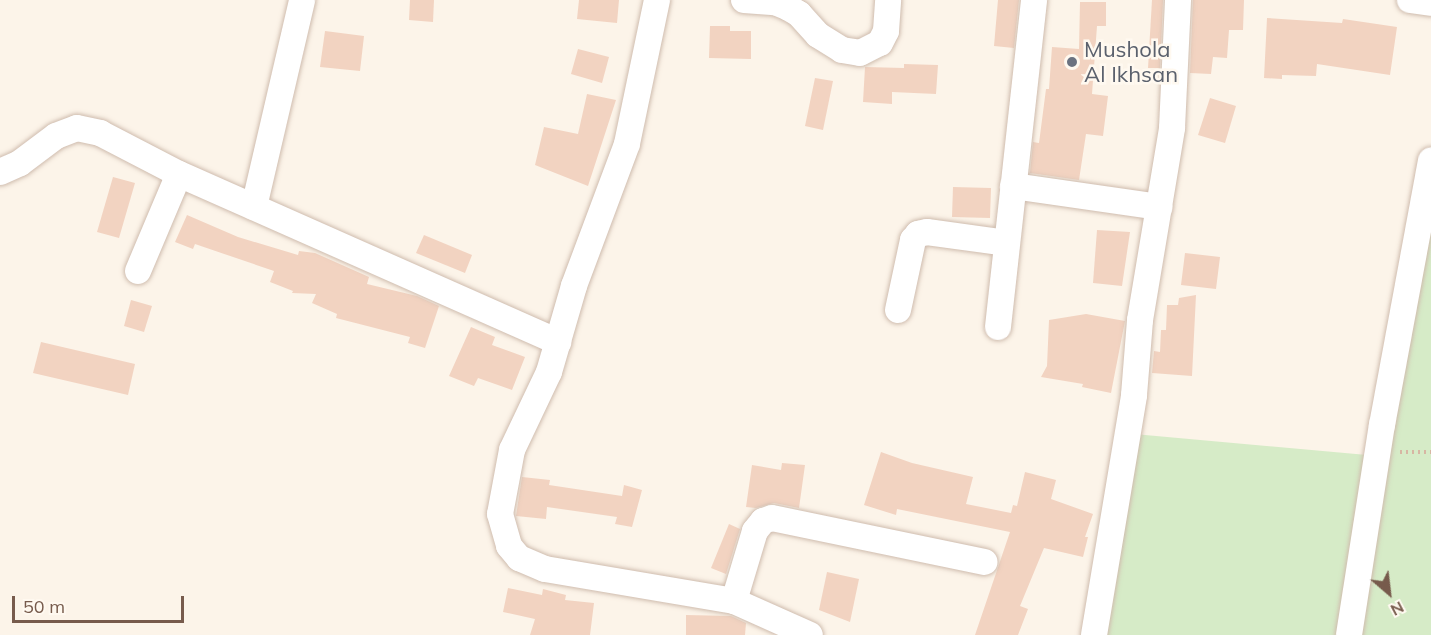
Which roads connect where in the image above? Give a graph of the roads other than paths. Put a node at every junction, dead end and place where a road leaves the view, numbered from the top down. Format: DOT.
graph roads {
  1 [pos="302,0"];
  2 [pos="657,0"];
  3 [pos="744,0"];
  4 [pos="888,0"];
  5 [pos="1034,0"];
  6 [pos="1178,0"];
  7 [pos="1410,0"];
  8 [pos="1431,3"];
  9 [pos="1431,160"];
  10 [pos="0,172"];
  11 [pos="179,174"];
  12 [pos="1012,186"];
  13 [pos="254,207"];
  14 [pos="1159,207"];
  15 [pos="1006,243"];
  16 [pos="138,272"];
  17 [pos="898,310"];
  18 [pos="998,327"];
  19 [pos="558,342"];
  20 [pos="985,562"];
  21 [pos="734,601"];
  22 [pos="810,635"];
  23 [pos="1094,635"];
  24 [pos="1349,635"];
  1 -- 13 [label="street"];
  2 -- 19 [label="street"];
  3 -- 4 [label="street"];
  5 -- 12 [label="street"];
  6 -- 14 [label="street"];
  7 -- 8 [label="street"];
  9 -- 24 [label="street"];
  10 -- 11 [label="street"];
  11 -- 13 [label="street"];
  11 -- 16 [label="street"];
  12 -- 14 [label="street"];
  12 -- 15 [label="street"];
  13 -- 19 [label="street"];
  14 -- 23 [label="street"];
  15 -- 17 [label="street"];
  15 -- 18 [label="street"];
  19 -- 21 [label="street"];
  20 -- 21 [label="street"];
  21 -- 22 [label="street"];
}
